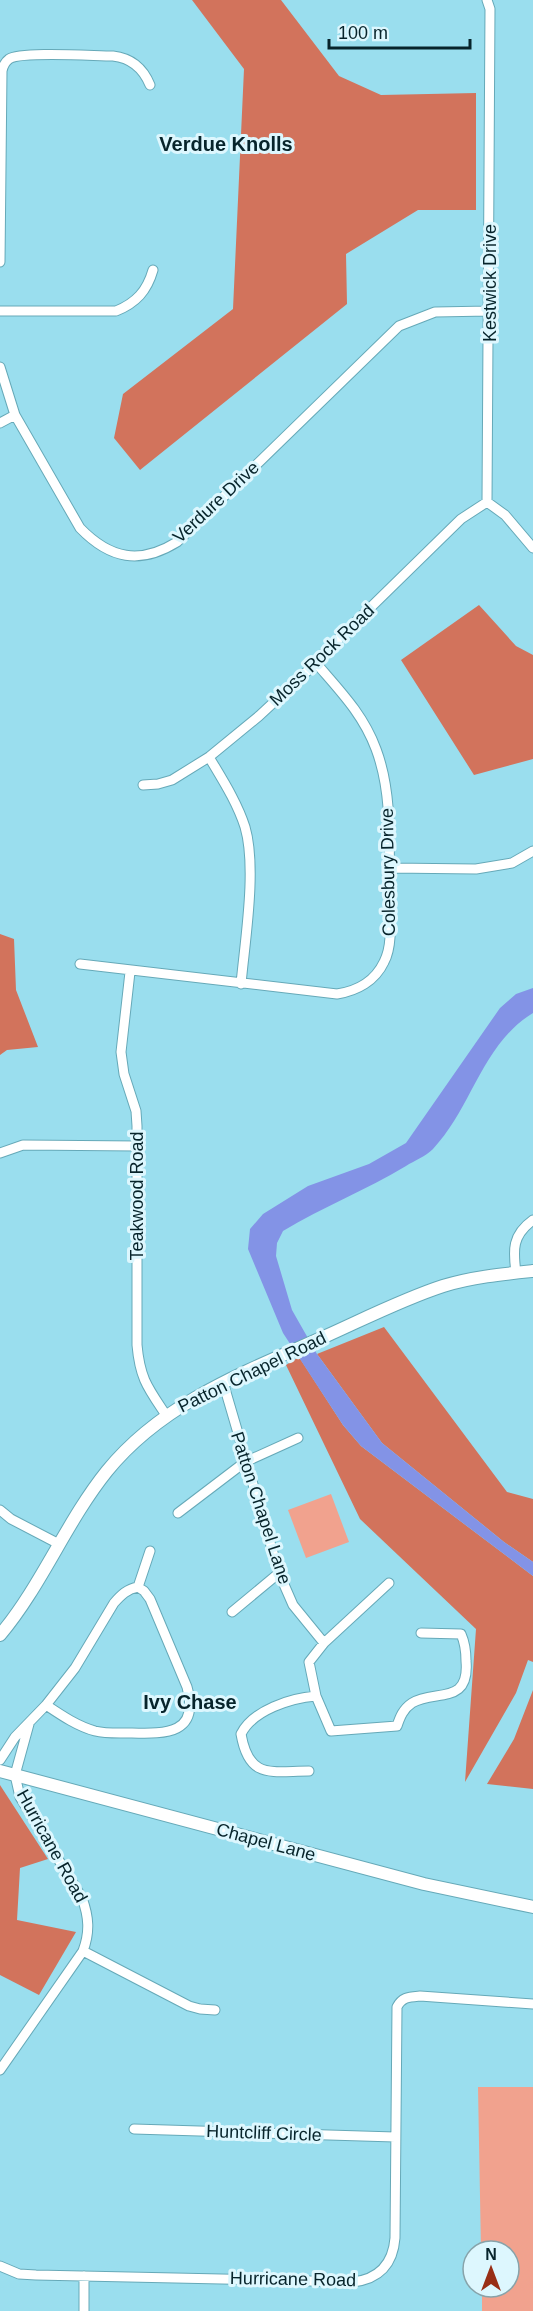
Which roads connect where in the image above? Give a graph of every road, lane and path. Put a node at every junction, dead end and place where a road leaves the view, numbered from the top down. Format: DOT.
graph roads {
  1 [pos="487,0"];
  2 [pos="150,86"];
  3 [pos="0,262"];
  4 [pos="153,270"];
  5 [pos="0,310"];
  6 [pos="489,312"];
  7 [pos="0,367"];
  8 [pos="15,415"];
  9 [pos="0,423"];
  10 [pos="487,502"];
  11 [pos="533,548"];
  12 [pos="316,663"];
  13 [pos="209,757"];
  14 [pos="143,785"];
  15 [pos="533,851"];
  16 [pos="391,868"];
  17 [pos="80,964"];
  18 [pos="130,972"];
  19 [pos="241,984"];
  20 [pos="137,1146"];
  21 [pos="0,1153"];
  22 [pos="533,1220"];
  23 [pos="533,1271"];
  24 [pos="516,1273"];
  25 [pos="223,1382"];
  26 [pos="166,1415"];
  27 [pos="297,1438"];
  28 [pos="245,1462"];
  29 [pos="0,1510"];
  30 [pos="178,1513"];
  31 [pos="59,1544"];
  32 [pos="150,1551"];
  33 [pos="279,1573"];
  34 [pos="389,1583"];
  35 [pos="138,1587"];
  36 [pos="232,1612"];
  37 [pos="421,1633"];
  38 [pos="0,1635"];
  39 [pos="324,1643"];
  40 [pos="316,1696"];
  41 [pos="46,1705"];
  42 [pos="29,1724"];
  43 [pos="0,1760"];
  44 [pos="0,1771"];
  45 [pos="309,1771"];
  46 [pos="15,1775"];
  47 [pos="533,1907"];
  48 [pos="83,1951"];
  49 [pos="533,2004"];
  50 [pos="215,2010"];
  51 [pos="0,2070"];
  52 [pos="134,2129"];
  53 [pos="395,2137"];
  54 [pos="0,2266"];
  55 [pos="84,2276"];
  56 [pos="84,2311"];
  1 -- 6 [label="street, Kestwick Drive"];
  2 -- 3 [label="street"];
  4 -- 5 [label="street"];
  6 -- 8 [label="street, Verdure Drive"];
  6 -- 10 [label="street, Kestwick Drive"];
  7 -- 8 [label="street, Verdure Drive"];
  8 -- 9 [label="street"];
  10 -- 11 [label="street"];
  10 -- 12 [label="street, Moss Rock Road"];
  12 -- 13 [label="street, Moss Rock Road"];
  12 -- 16 [label="street, Colesbury Drive"];
  13 -- 14 [label="street, Moss Rock Road"];
  13 -- 19 [label="street"];
  15 -- 16 [label="street"];
  16 -- 19 [label="street, Colesbury Drive"];
  17 -- 18 [label="street, Colesbury Drive"];
  18 -- 19 [label="street, Colesbury Drive"];
  18 -- 20 [label="street, Teakwood Road"];
  20 -- 21 [label="street"];
  20 -- 26 [label="street, Teakwood Road"];
  22 -- 24 [label="street"];
  23 -- 24 [label="street, Patton Chapel Road"];
  24 -- 25 [label="street, Patton Chapel Road"];
  25 -- 26 [label="street, Patton Chapel Road"];
  25 -- 28 [label="street, Patton Chapel Lane"];
  26 -- 31 [label="street, Patton Chapel Road"];
  27 -- 28 [label="street"];
  28 -- 30 [label="street"];
  28 -- 33 [label="street, Patton Chapel Lane"];
  29 -- 31 [label="street"];
  31 -- 38 [label="street, Patton Chapel Road"];
  32 -- 35 [label="street"];
  33 -- 36 [label="street"];
  33 -- 39 [label="street, Patton Chapel Lane"];
  34 -- 39 [label="street"];
  35 -- 41 [label="street"];
  35 -- 41 [label="street"];
  37 -- 40 [label="street"];
  39 -- 40 [label="street"];
  40 -- 45 [label="street"];
  41 -- 42 [label="street"];
  42 -- 43 [label="street"];
  42 -- 46 [label="street"];
  44 -- 46 [label="street, Chapel Lane"];
  46 -- 47 [label="street, Chapel Lane"];
  46 -- 48 [label="street, Hurricane Road"];
  48 -- 50 [label="street"];
  48 -- 51 [label="street, Hurricane Road"];
  49 -- 53 [label="street, Hurricane Road"];
  52 -- 53 [label="street, Huntcliff Circle"];
  53 -- 55 [label="street, Hurricane Road"];
  54 -- 55 [label="street, Hurricane Road"];
  55 -- 56 [label="street"];
}
